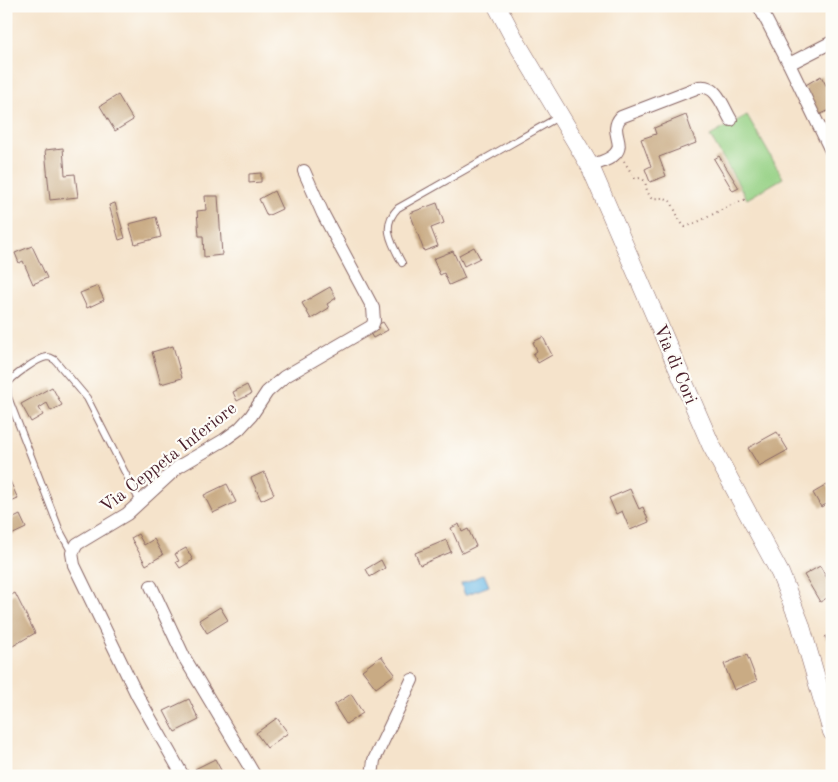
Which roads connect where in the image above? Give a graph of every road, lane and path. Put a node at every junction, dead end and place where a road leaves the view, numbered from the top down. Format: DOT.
graph roads {
  1 [pos="497,6"];
  2 [pos="759,6"];
  3 [pos="832,42"];
  4 [pos="789,64"];
  5 [pos="561,116"];
  6 [pos="731,120"];
  7 [pos="618,151"];
  8 [pos="832,153"];
  9 [pos="590,166"];
  10 [pos="304,171"];
  11 [pos="747,199"];
  12 [pos="402,263"];
  13 [pos="140,502"];
  14 [pos="72,553"];
  15 [pos="151,586"];
  16 [pos="412,680"];
  17 [pos="832,732"];
  18 [pos="183,776"];
  19 [pos="255,776"];
  20 [pos="372,776"];
  1 -- 5 [label="main road, Via di Cori"];
  2 -- 4 [label="street"];
  3 -- 4 [label="street"];
  4 -- 8 [label="street"];
  5 -- 9 [label="main road, Via di Cori"];
  5 -- 12 [label="lane"];
  6 -- 7 [label="street"];
  7 -- 9 [label="street"];
  7 -- 11 [label="path"];
  9 -- 17 [label="main road, Via di Cori"];
  10 -- 13 [label="street, Via Ceppeta Inferiore"];
  13 -- 14 [label="street, Via Ceppeta Inferiore"];
  13 -- 14 [label="lane"];
  14 -- 18 [label="street"];
  15 -- 19 [label="street"];
  16 -- 20 [label="street"];
}
